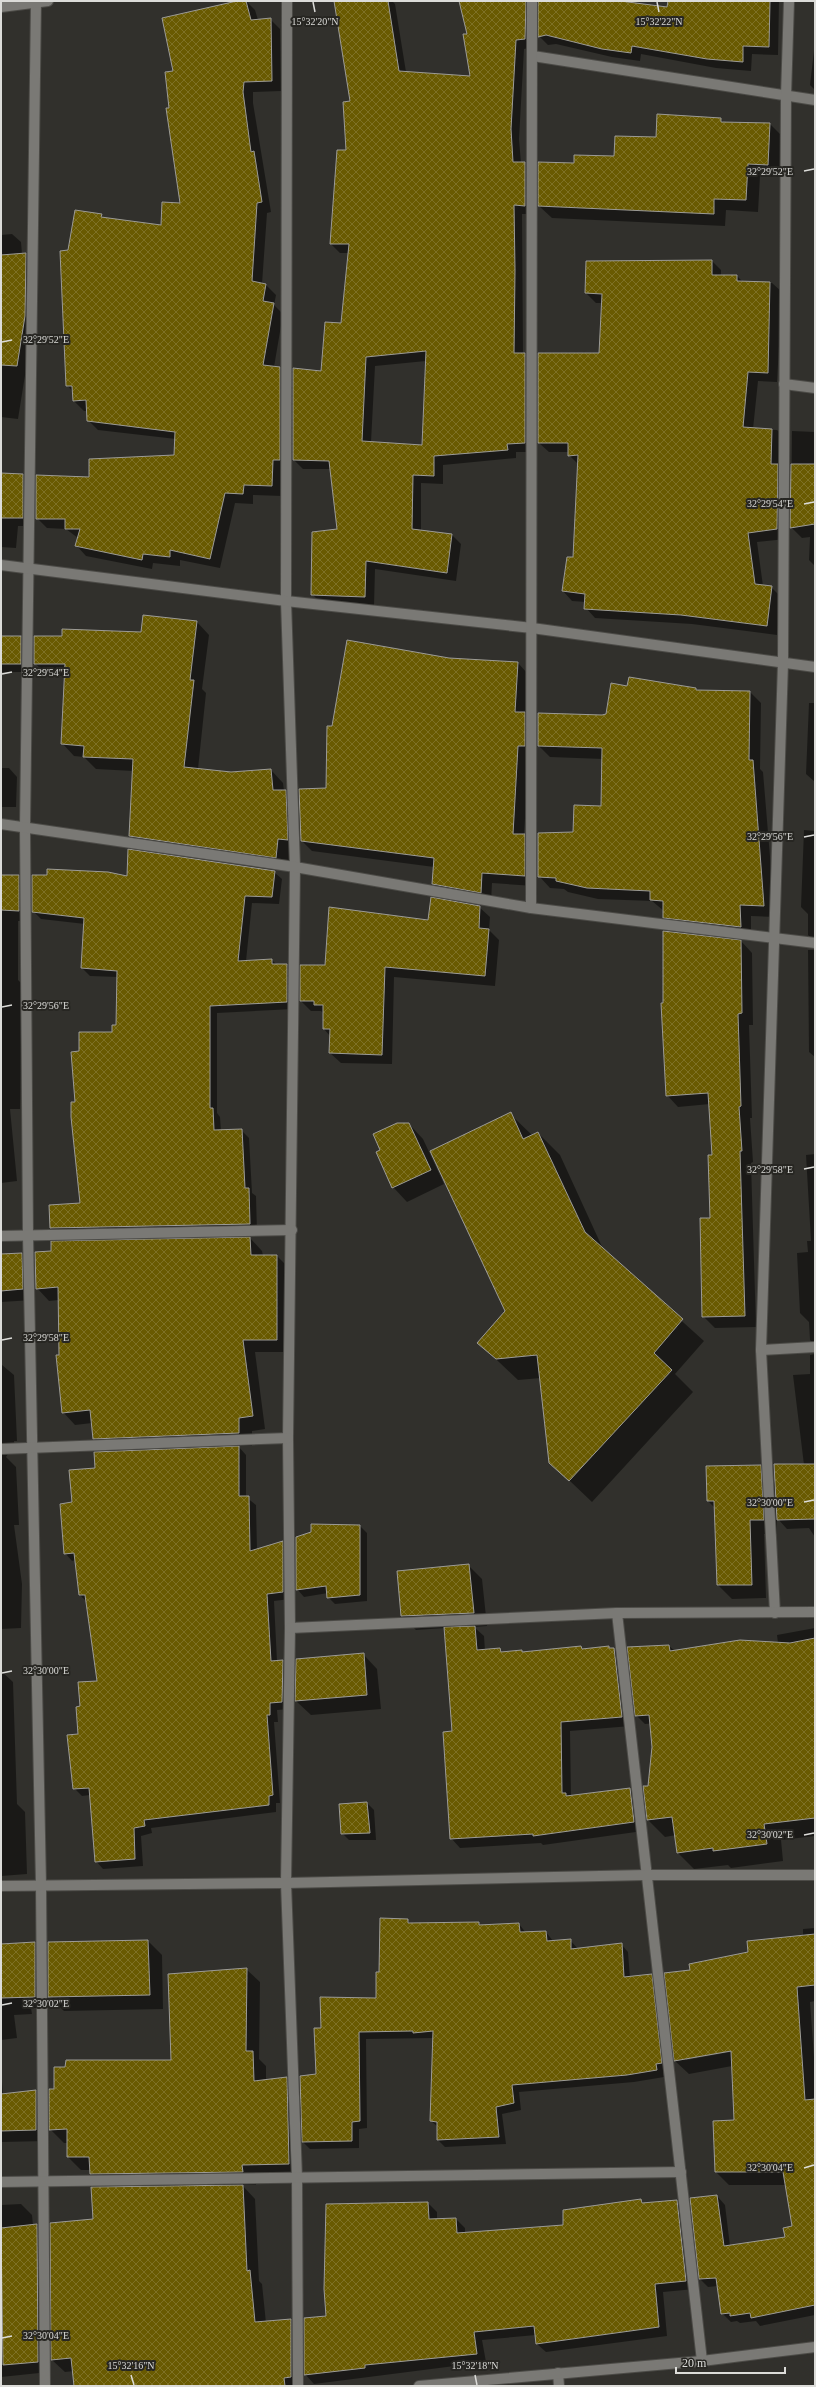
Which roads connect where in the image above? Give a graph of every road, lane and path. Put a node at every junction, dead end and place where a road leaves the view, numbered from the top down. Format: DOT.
graph roads {
  1 [pos="48,1"];
  2 [pos="287,1"];
  3 [pos="532,1"];
  4 [pos="789,1"];
  5 [pos="36,2"];
  6 [pos="1,7"];
  7 [pos="533,56"];
  8 [pos="786,96"];
  9 [pos="815,100"];
  10 [pos="784,384"];
  11 [pos="815,388"];
  12 [pos="1,565"];
  13 [pos="29,568"];
  14 [pos="286,601"];
  15 [pos="532,628"];
  16 [pos="783,663"];
  17 [pos="815,667"];
  18 [pos="1,824"];
  19 [pos="25,827"];
  20 [pos="295,867"];
  21 [pos="531,908"];
  22 [pos="774,938"];
  23 [pos="815,943"];
  24 [pos="292,1230"];
  25 [pos="1,1236"];
  26 [pos="28,1236"];
  27 [pos="815,1347"];
  28 [pos="761,1350"];
  29 [pos="288,1438"];
  30 [pos="32,1448"];
  31 [pos="1,1449"];
  32 [pos="815,1612"];
  33 [pos="617,1613"];
  34 [pos="774,1613"];
  35 [pos="290,1628"];
  36 [pos="646,1875"];
  37 [pos="815,1875"];
  38 [pos="286,1884"];
  39 [pos="41,1885"];
  40 [pos="1,1886"];
  41 [pos="681,2172"];
  42 [pos="297,2177"];
  43 [pos="42,2181"];
  44 [pos="1,2182"];
  45 [pos="815,2347"];
  46 [pos="702,2361"];
  47 [pos="558,2373"];
  48 [pos="45,2386"];
  49 [pos="298,2386"];
  50 [pos="419,2386"];
  51 [pos="559,2386"];
  1 -- 5 [label="street"];
  2 -- 14 [label="street"];
  3 -- 7 [label="street"];
  4 -- 8 [label="street"];
  5 -- 6 [label="street"];
  5 -- 13 [label="street"];
  7 -- 8 [label="street"];
  7 -- 15 [label="street"];
  8 -- 9 [label="street"];
  8 -- 10 [label="street"];
  10 -- 11 [label="street"];
  10 -- 16 [label="street"];
  12 -- 13 [label="street"];
  13 -- 14 [label="street"];
  13 -- 19 [label="street"];
  14 -- 15 [label="street"];
  14 -- 20 [label="street"];
  15 -- 16 [label="street"];
  15 -- 21 [label="street"];
  16 -- 17 [label="street"];
  16 -- 22 [label="street"];
  18 -- 19 [label="street"];
  19 -- 20 [label="street"];
  19 -- 26 [label="street"];
  20 -- 21 [label="street"];
  20 -- 24 [label="street"];
  21 -- 22 [label="street"];
  22 -- 23 [label="street"];
  22 -- 28 [label="street"];
  24 -- 26 [label="street"];
  24 -- 29 [label="street"];
  25 -- 26 [label="street"];
  26 -- 30 [label="street"];
  27 -- 28 [label="street"];
  28 -- 34 [label="street"];
  29 -- 30 [label="street"];
  29 -- 35 [label="street"];
  30 -- 31 [label="street"];
  30 -- 39 [label="street"];
  32 -- 34 [label="street"];
  33 -- 34 [label="street"];
  33 -- 35 [label="street"];
  33 -- 36 [label="street"];
  35 -- 38 [label="street"];
  36 -- 37 [label="street"];
  36 -- 38 [label="street"];
  36 -- 41 [label="street"];
  38 -- 39 [label="street"];
  38 -- 42 [label="street"];
  39 -- 40 [label="street"];
  39 -- 43 [label="street"];
  41 -- 42 [label="street"];
  41 -- 46 [label="street"];
  42 -- 43 [label="street"];
  42 -- 49 [label="street"];
  43 -- 44 [label="street"];
  43 -- 48 [label="street"];
  45 -- 46 [label="street"];
  46 -- 47 [label="street"];
  47 -- 50 [label="street"];
  47 -- 51 [label="street"];
}
